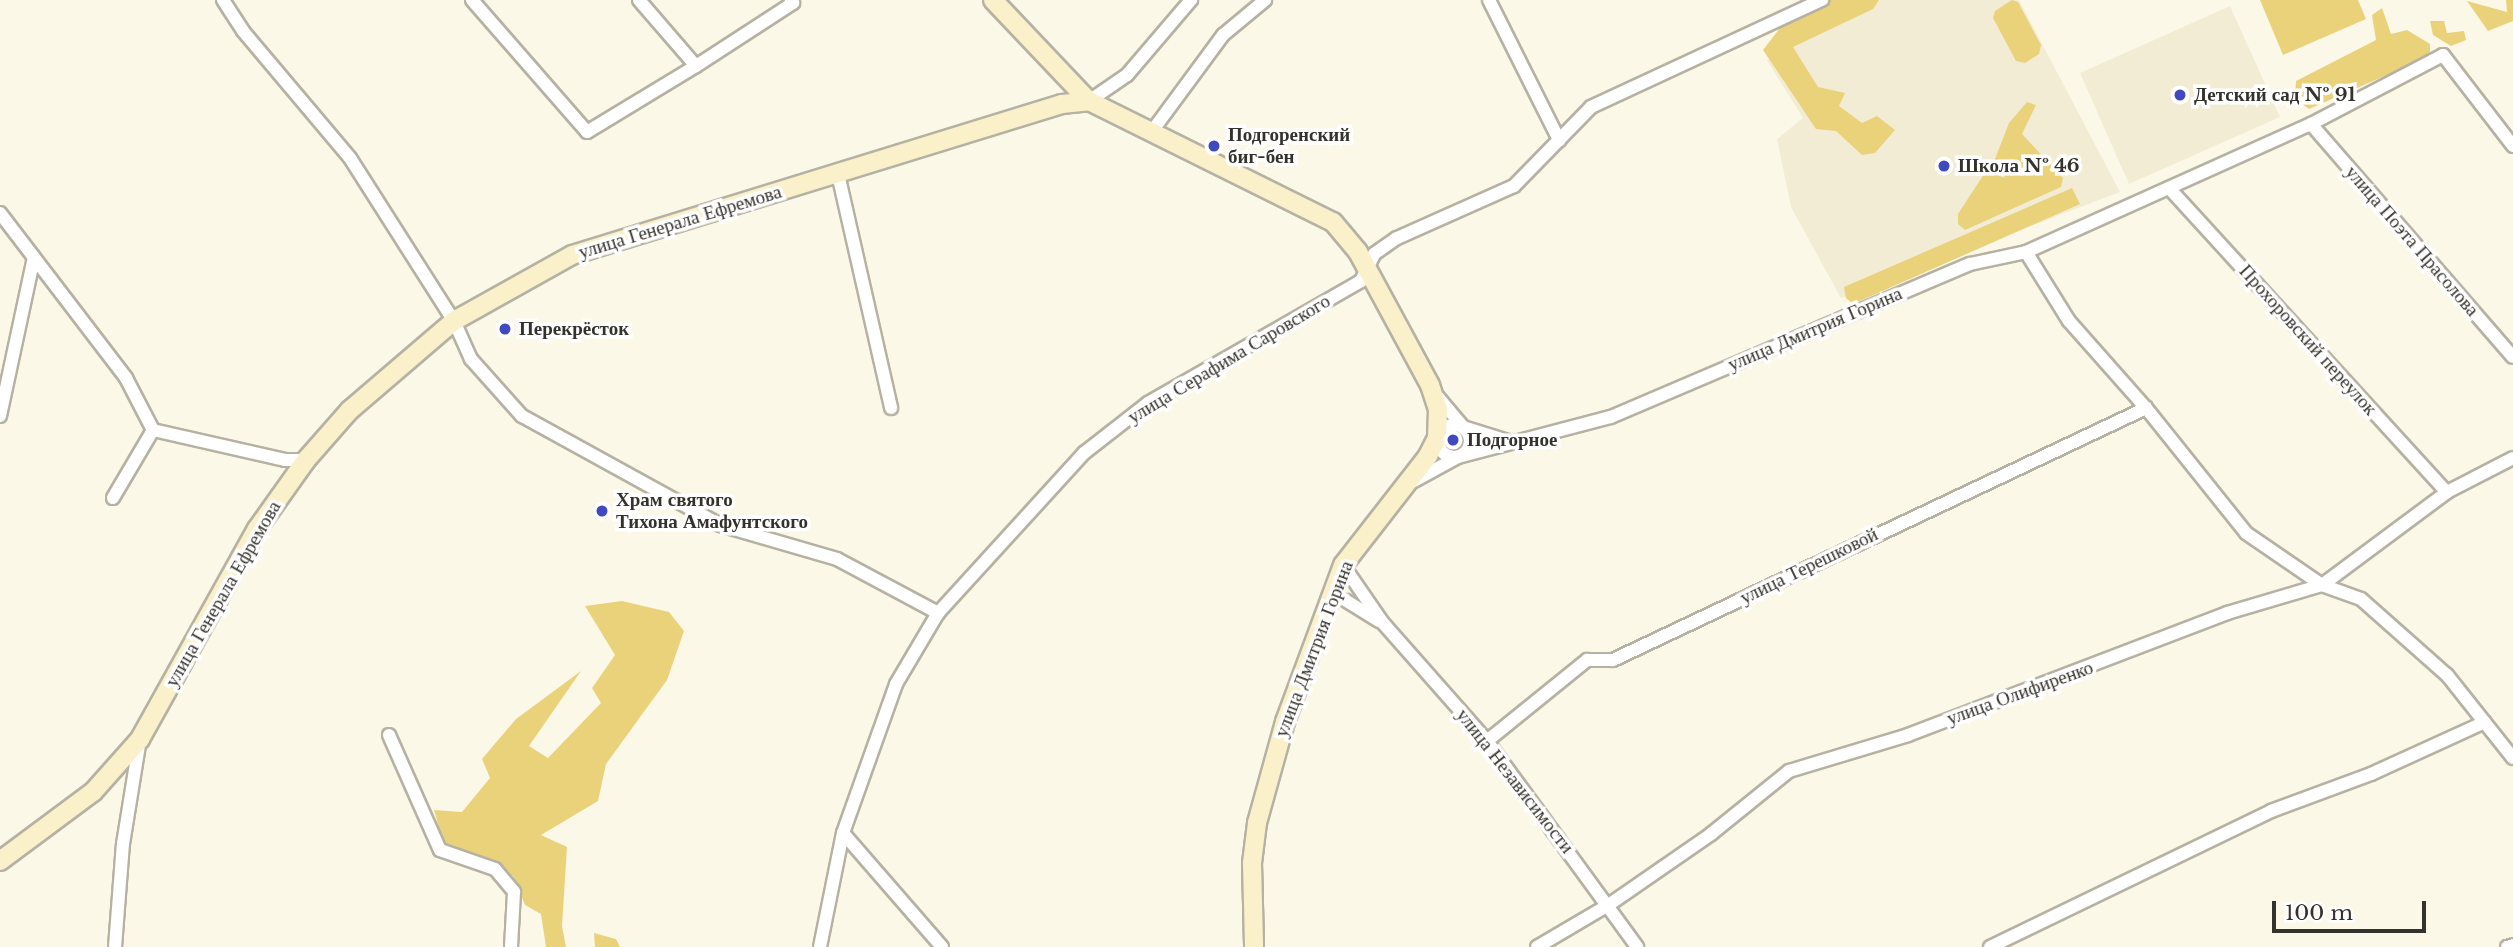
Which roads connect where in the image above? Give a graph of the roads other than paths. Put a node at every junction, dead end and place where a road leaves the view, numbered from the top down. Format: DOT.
graph roads {
  1 [pos="223,0"];
  2 [pos="472,0"];
  3 [pos="639,0"];
  4 [pos="791,0"];
  5 [pos="993,0"];
  6 [pos="1191,0"];
  7 [pos="1265,0"];
  8 [pos="1489,0"];
  9 [pos="1822,0"];
  10 [pos="696,66"];
  11 [pos="1089,100"];
  12 [pos="2311,124"];
  13 [pos="1150,134"];
  14 [pos="1559,140"];
  15 [pos="2513,146"];
  16 [pos="838,174"];
  17 [pos="2169,188"];
  18 [pos="0,212"];
  19 [pos="2026,252"];
  20 [pos="34,258"];
  21 [pos="1365,269"];
  22 [pos="454,321"];
  23 [pos="2513,357"];
  24 [pos="1430,385"];
  25 [pos="891,408"];
  26 [pos="2147,408"];
  27 [pos="0,416"];
  28 [pos="1463,427"];
  29 [pos="153,430"];
  30 [pos="1437,438"];
  31 [pos="1518,441"];
  32 [pos="1458,457"];
  33 [pos="2513,458"];
  34 [pos="306,460"];
  35 [pos="1408,485"];
  36 [pos="2446,492"];
  37 [pos="113,498"];
  38 [pos="1343,565"];
  39 [pos="2322,585"];
  40 [pos="1332,592"];
  41 [pos="938,613"];
  42 [pos="1383,623"];
  43 [pos="2485,722"];
  44 [pos="389,735"];
  45 [pos="140,739"];
  46 [pos="1487,741"];
  47 [pos="2513,758"];
  48 [pos="843,833"];
  49 [pos="0,861"];
  50 [pos="1609,904"];
  51 [pos="2513,945"];
  52 [pos="115,947"];
  53 [pos="511,947"];
  54 [pos="820,947"];
  55 [pos="942,947"];
  56 [pos="1254,947"];
  57 [pos="1536,947"];
  58 [pos="1637,947"];
  59 [pos="1990,947"];
  60 [pos="2507,947"];
  1 -- 22 [label="street"];
  2 -- 10 [label="street"];
  3 -- 10 [label="street"];
  4 -- 10 [label="street"];
  5 -- 11 [label="street"];
  6 -- 11 [label="street, улица Генерала Ефремова"];
  7 -- 13 [label="street"];
  8 -- 14 [label="street"];
  9 -- 14 [label="street, улица Серафима Саровского"];
  11 -- 13 [label="street"];
  11 -- 16 [label="street, улица Генерала Ефремова"];
  12 -- 15 [label="street, улица Дмитрия Горина"];
  12 -- 17 [label="street, улица Дмитрия Горина"];
  12 -- 23 [label="street, улица Поэта Прасолова"];
  13 -- 21 [label="street"];
  14 -- 21 [label="street, улица Серафима Саровского"];
  16 -- 22 [label="street, улица Генерала Ефремова"];
  16 -- 25 [label="street"];
  17 -- 19 [label="street, улица Дмитрия Горина"];
  17 -- 36 [label="street, Прохоровский переулок"];
  18 -- 20 [label="street"];
  19 -- 26 [label="street"];
  19 -- 31 [label="street, улица Дмитрия Горина"];
  20 -- 27 [label="street"];
  20 -- 29 [label="street"];
  21 -- 24 [label="street"];
  21 -- 41 [label="street, улица Серафима Саровского"];
  22 -- 34 [label="street, улица Генерала Ефремова"];
  22 -- 41 [label="street"];
  24 -- 28 [label="street"];
  24 -- 30 [label="street"];
  26 -- 39 [label="street"];
  26 -- 46 [label="street, улица Терешковой"];
  28 -- 30 [label="street"];
  28 -- 31 [label="street"];
  28 -- 32 [label="street"];
  29 -- 34 [label="street"];
  29 -- 37 [label="street"];
  30 -- 32 [label="street"];
  30 -- 35 [label="street"];
  31 -- 32 [label="street, улица Дмитрия Горина"];
  32 -- 35 [label="street, улица Дмитрия Горина"];
  33 -- 36 [label="street, улица Олифиренко"];
  34 -- 45 [label="street, улица Генерала Ефремова"];
  35 -- 38 [label="street, улица Дмитрия Горина"];
  36 -- 39 [label="street, улица Олифиренко"];
  38 -- 40 [label="street, улица Дмитрия Горина"];
  38 -- 42 [label="street"];
  39 -- 43 [label="street"];
  39 -- 50 [label="street, улица Олифиренко"];
  40 -- 42 [label="street"];
  40 -- 56 [label="street, улица Дмитрия Горина"];
  41 -- 48 [label="street, улица Серафима Саровского"];
  42 -- 46 [label="street, улица Независимости"];
  43 -- 47 [label="street"];
  43 -- 59 [label="street"];
  44 -- 53 [label="street"];
  45 -- 49 [label="street, улица Генерала Ефремова"];
  45 -- 52 [label="street"];
  46 -- 50 [label="street, улица Независимости"];
  48 -- 54 [label="street, улица Серафима Саровского"];
  48 -- 55 [label="street"];
  50 -- 57 [label="street, улица Олифиренко"];
  50 -- 58 [label="street, улица Независимости"];
  51 -- 60 [label="street"];
}
